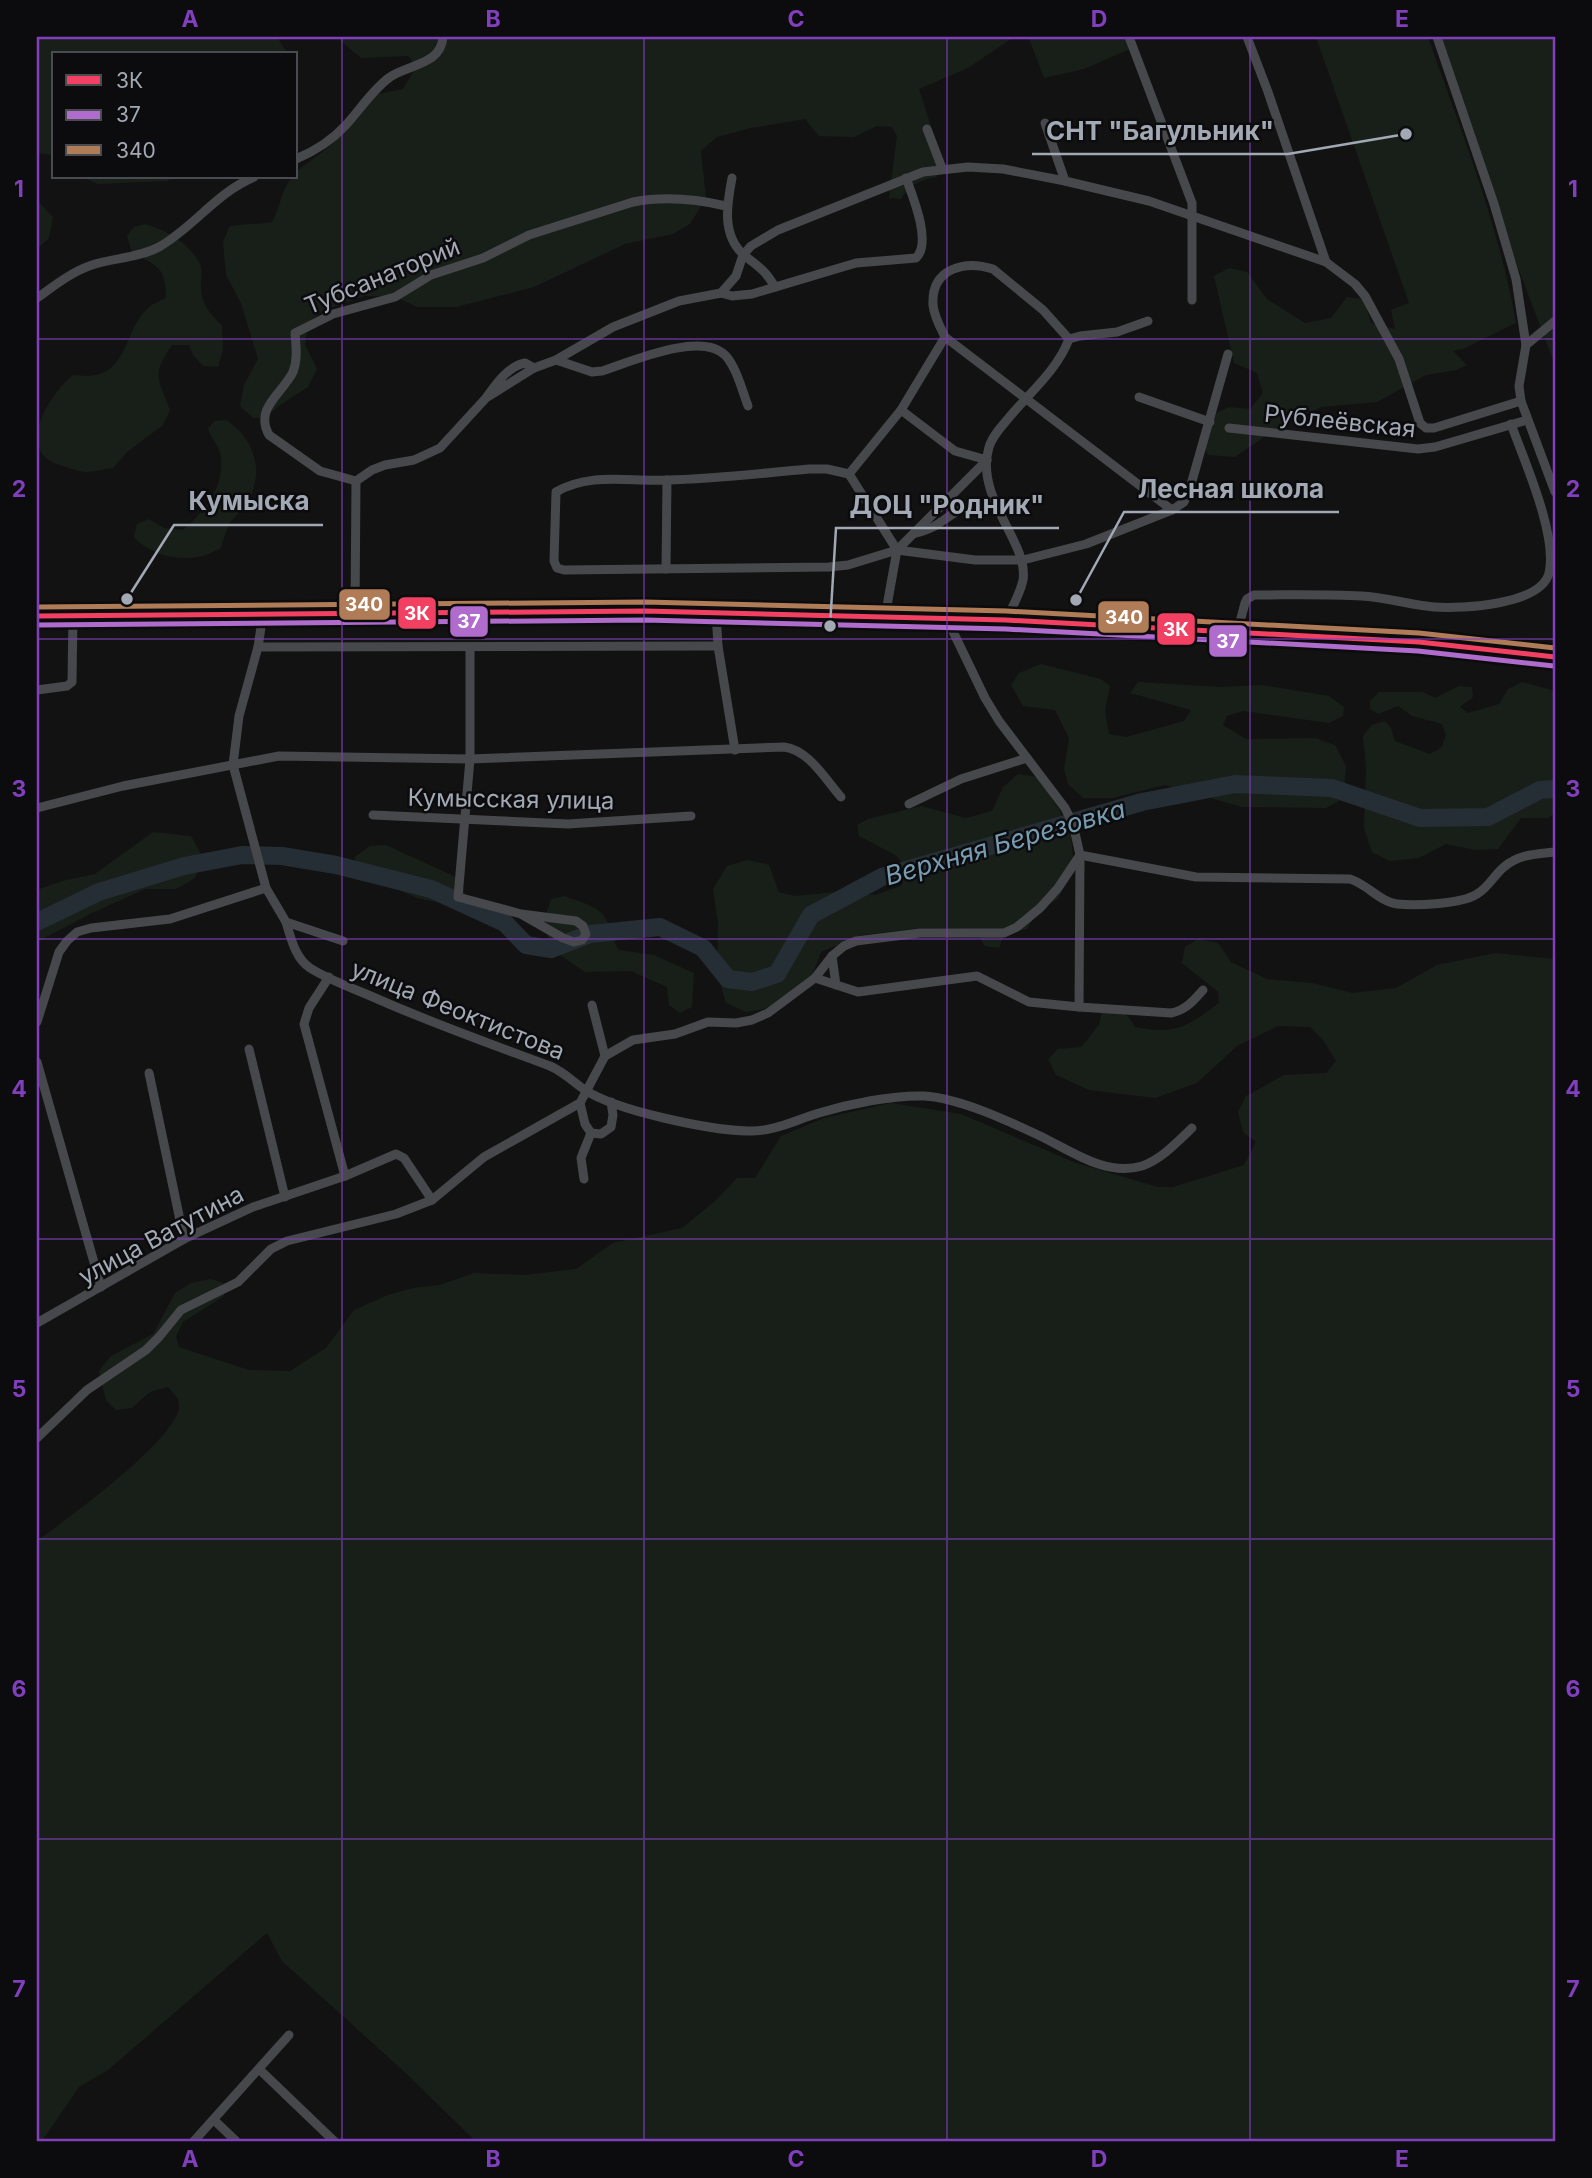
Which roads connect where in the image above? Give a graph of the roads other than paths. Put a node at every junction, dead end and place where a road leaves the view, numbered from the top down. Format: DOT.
graph roads {
  1 [pos="443,37"];
  2 [pos="1129,37"];
  3 [pos="1247,37"];
  4 [pos="1437,37"];
  5 [pos="1045,123"];
  6 [pos="928,128"];
  7 [pos="298,158"];
  8 [pos="942,168"];
  9 [pos="252,178"];
  10 [pos="732,178"];
  11 [pos="905,178"];
  12 [pos="1065,181"];
  13 [pos="726,206"];
  14 [pos="1193,216"];
  15 [pos="743,255"];
  16 [pos="1326,262"];
  17 [pos="775,287"];
  18 [pos="721,293"];
  19 [pos="37,298"];
  20 [pos="1192,300"];
  21 [pos="1148,321"];
  22 [pos="1555,321"];
  23 [pos="945,337"];
  24 [pos="1069,339"];
  25 [pos="1526,345"];
  26 [pos="1228,354"];
  27 [pos="556,360"];
  28 [pos="1139,397"];
  29 [pos="1025,398"];
  30 [pos="1521,401"];
  31 [pos="748,405"];
  32 [pos="901,410"];
  33 [pos="1527,420"];
  34 [pos="1210,422"];
  35 [pos="1511,424"];
  36 [pos="1229,428"];
  37 [pos="987,460"];
  38 [pos="849,474"];
  39 [pos="356,481"];
  40 [pos="667,481"];
  41 [pos="1555,492"];
  42 [pos="995,504"];
  43 [pos="1172,510"];
  44 [pos="914,534"];
  45 [pos="897,550"];
  46 [pos="1023,560"];
  47 [pos="667,569"];
  48 [pos="716,612"];
  49 [pos="355,613"];
  50 [pos="263,614"];
  51 [pos="37,616"];
  52 [pos="72,616"];
  53 [pos="885,617"];
  54 [pos="947,619"];
  55 [pos="1006,620"];
  56 [pos="1237,633"];
  57 [pos="718,646"];
  58 [pos="470,647"];
  59 [pos="258,648"];
  60 [pos="1555,657"];
  61 [pos="37,690"];
  62 [pos="735,750"];
  63 [pos="1027,758"];
  64 [pos="470,759"];
  65 [pos="233,765"];
  66 [pos="841,797"];
  67 [pos="909,804"];
  68 [pos="37,808"];
  69 [pos="373,815"];
  70 [pos="691,816"];
  71 [pos="465,820"];
  72 [pos="1555,852"];
  73 [pos="1080,855"];
  74 [pos="266,888"];
  75 [pos="521,914"];
  76 [pos="286,922"];
  77 [pos="343,941"];
  78 [pos="832,956"];
  79 [pos="329,977"];
  80 [pos="815,978"];
  81 [pos="836,985"];
  82 [pos="1203,990"];
  83 [pos="592,1005"];
  84 [pos="1079,1007"];
  85 [pos="37,1022"];
  86 [pos="248,1049"];
  87 [pos="605,1056"];
  88 [pos="37,1062"];
  89 [pos="149,1073"];
  90 [pos="585,1090"];
  91 [pos="611,1102"];
  92 [pos="580,1103"];
  93 [pos="1192,1128"];
  94 [pos="591,1133"];
  95 [pos="345,1176"];
  96 [pos="584,1179"];
  97 [pos="285,1197"];
  98 [pos="432,1200"];
  99 [pos="184,1239"];
  100 [pos="101,1287"];
  101 [pos="37,1323"];
  102 [pos="37,1438"];
  103 [pos="289,2035"];
  104 [pos="259,2069"];
  105 [pos="214,2120"];
  106 [pos="194,2141"];
  107 [pos="236,2141"];
  108 [pos="334,2141"];
  1 -- 7 [label="street"];
  2 -- 14 [label="street"];
  3 -- 16 [label="street"];
  4 -- 25 [label="street"];
  5 -- 12 [label="street"];
  6 -- 8 [label="street"];
  8 -- 11 [label="street"];
  8 -- 12 [label="street"];
  9 -- 19 [label="street"];
  10 -- 13 [label="street"];
  11 -- 15 [label="street"];
  11 -- 17 [label="street"];
  12 -- 14 [label="street"];
  13 -- 15 [label="street"];
  13 -- 39 [label="street, Тубсанаторий"];
  14 -- 16 [label="street, Рублеёвская"];
  14 -- 20 [label="street"];
  15 -- 17 [label="street"];
  15 -- 18 [label="street"];
  16 -- 30 [label="street, Рублеёвская"];
  17 -- 18 [label="street"];
  18 -- 27 [label="street"];
  21 -- 24 [label="street"];
  22 -- 25 [label="street"];
  23 -- 24 [label="street"];
  23 -- 29 [label="street"];
  23 -- 32 [label="street"];
  24 -- 29 [label="street"];
  25 -- 30 [label="street"];
  26 -- 34 [label="street"];
  27 -- 31 [label="street"];
  27 -- 39 [label="street"];
  28 -- 34 [label="street"];
  29 -- 37 [label="street"];
  29 -- 43 [label="street"];
  30 -- 33 [label="street"];
  32 -- 37 [label="street"];
  32 -- 38 [label="street"];
  33 -- 35 [label="street, Рублеёвская"];
  33 -- 41 [label="street"];
  34 -- 43 [label="street"];
  35 -- 36 [label="street, Рублеёвская"];
  35 -- 56 [label="street"];
  37 -- 42 [label="street"];
  37 -- 44 [label="street"];
  38 -- 40 [label="street"];
  38 -- 45 [label="street"];
  39 -- 49 [label="street"];
  40 -- 47 [label="street"];
  40 -- 47 [label="street"];
  42 -- 44 [label="street"];
  42 -- 46 [label="street"];
  43 -- 46 [label="street"];
  44 -- 45 [label="street"];
  45 -- 46 [label="street"];
  45 -- 47 [label="street"];
  45 -- 53 [label="street"];
  46 -- 55 [label="street"];
  48 -- 49 [label="main road"];
  48 -- 53 [label="main road"];
  48 -- 57 [label="street"];
  49 -- 50 [label="main road"];
  50 -- 52 [label="main road"];
  50 -- 59 [label="street, улица Феоктистова"];
  51 -- 52 [label="main road"];
  52 -- 61 [label="street"];
  53 -- 54 [label="main road"];
  54 -- 55 [label="main road"];
  54 -- 63 [label="street"];
  55 -- 56 [label="main road"];
  56 -- 60 [label="main road"];
  57 -- 58 [label="street"];
  57 -- 62 [label="street"];
  58 -- 59 [label="street"];
  58 -- 64 [label="street"];
  59 -- 65 [label="street, улица Феоктистова"];
  62 -- 64 [label="street"];
  62 -- 66 [label="street"];
  63 -- 67 [label="street"];
  63 -- 73 [label="street"];
  64 -- 65 [label="street"];
  64 -- 71 [label="street"];
  65 -- 68 [label="street"];
  65 -- 74 [label="street, улица Феоктистова"];
  69 -- 71 [label="street, Кумысская улица"];
  70 -- 71 [label="street, Кумысская улица"];
  71 -- 75 [label="street"];
  72 -- 73 [label="street"];
  73 -- 78 [label="street"];
  73 -- 84 [label="street"];
  74 -- 76 [label="street, улица Феоктистова"];
  74 -- 85 [label="street"];
  75 -- 75 [label="street"];
  76 -- 77 [label="street, улица Феоктистова"];
  76 -- 79 [label="street, улица Феоктистова"];
  78 -- 80 [label="street"];
  78 -- 81 [label="street"];
  79 -- 90 [label="street, улица Феоктистова"];
  79 -- 95 [label="street"];
  80 -- 81 [label="street"];
  80 -- 87 [label="street"];
  81 -- 84 [label="street"];
  82 -- 84 [label="street"];
  83 -- 87 [label="street"];
  86 -- 97 [label="street"];
  87 -- 90 [label="street"];
  88 -- 100 [label="street"];
  89 -- 99 [label="street"];
  90 -- 91 [label="street, улица Феоктистова"];
  90 -- 92 [label="street"];
  91 -- 93 [label="street, улица Феоктистова"];
  91 -- 94 [label="street"];
  92 -- 94 [label="street"];
  92 -- 98 [label="street"];
  94 -- 96 [label="street"];
  95 -- 97 [label="street, улица Ватутина"];
  95 -- 98 [label="street, улица Ватутина"];
  97 -- 99 [label="street, улица Ватутина"];
  98 -- 102 [label="street"];
  99 -- 100 [label="street, улица Ватутина"];
  100 -- 101 [label="street, улица Ватутина"];
  103 -- 104 [label="street"];
  104 -- 105 [label="street"];
  104 -- 108 [label="street"];
  105 -- 106 [label="street"];
  105 -- 107 [label="street"];
}
